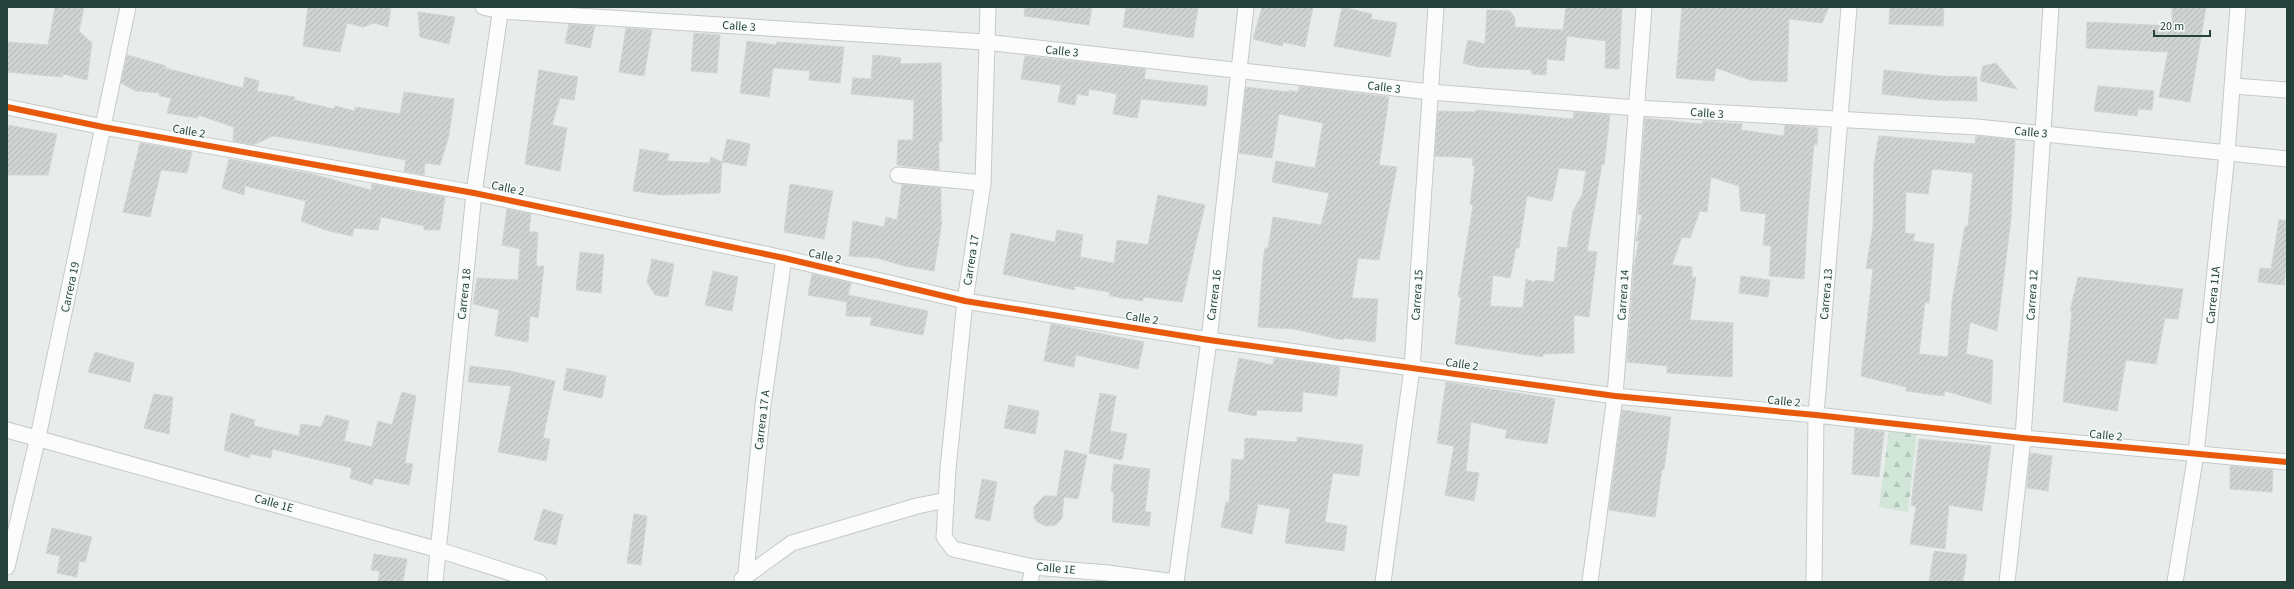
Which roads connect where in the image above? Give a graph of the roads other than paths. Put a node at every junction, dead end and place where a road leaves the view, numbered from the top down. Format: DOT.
graph roads {
  1 [pos="128,7"];
  2 [pos="483,7"];
  3 [pos="988,7"];
  4 [pos="1246,7"];
  5 [pos="1436,7"];
  6 [pos="1644,7"];
  7 [pos="1849,7"];
  8 [pos="2050,7"];
  9 [pos="2238,7"];
  10 [pos="501,9"];
  11 [pos="985,42"];
  12 [pos="1240,70"];
  13 [pos="2232,86"];
  14 [pos="2287,90"];
  15 [pos="1430,92"];
  16 [pos="7,107"];
  17 [pos="1637,108"];
  18 [pos="1840,121"];
  19 [pos="103,127"];
  20 [pos="2042,133"];
  21 [pos="2227,154"];
  22 [pos="2287,159"];
  23 [pos="898,175"];
  24 [pos="983,183"];
  25 [pos="474,192"];
  26 [pos="784,258"];
  27 [pos="965,301"];
  28 [pos="1209,340"];
  29 [pos="1412,368"];
  30 [pos="1615,396"];
  31 [pos="1816,415"];
  32 [pos="7,430"];
  33 [pos="38,437"];
  34 [pos="2023,438"];
  35 [pos="2196,454"];
  36 [pos="2287,462"];
  37 [pos="946,500"];
  38 [pos="944,537"];
  39 [pos="439,550"];
  40 [pos="7,566"];
  41 [pos="1033,567"];
  42 [pos="744,579"];
  43 [pos="435,582"];
  44 [pos="539,582"];
  45 [pos="1030,582"];
  46 [pos="1176,582"];
  47 [pos="1383,582"];
  48 [pos="1590,582"];
  49 [pos="1814,582"];
  50 [pos="2007,582"];
  51 [pos="2175,582"];
  1 -- 19 [label="street, Carrera 19"];
  2 -- 10 [label="street, Calle 3"];
  3 -- 11 [label="street, Carrera 17"];
  4 -- 12 [label="street, Carrera 16"];
  5 -- 15 [label="street, Carrera 15"];
  6 -- 17 [label="street, Carrera 14"];
  7 -- 18 [label="street, Carrera 13"];
  8 -- 20 [label="street, Carrera 12"];
  9 -- 13 [label="street, Carrera 11A"];
  10 -- 11 [label="street, Calle 3"];
  10 -- 25 [label="street, Carrera 18"];
  11 -- 12 [label="street, Calle 3"];
  11 -- 24 [label="street, Carrera 17"];
  12 -- 15 [label="street, Calle 3"];
  12 -- 28 [label="street, Carrera 16"];
  13 -- 14 [label="street"];
  13 -- 21 [label="street, Carrera 11A"];
  15 -- 17 [label="street, Calle 3"];
  15 -- 29 [label="street, Carrera 15"];
  16 -- 19 [label="street, Calle 2"];
  17 -- 18 [label="street, Calle 3"];
  17 -- 30 [label="street, Carrera 14"];
  18 -- 20 [label="street, Calle 3"];
  18 -- 31 [label="street, Carrera 13"];
  19 -- 25 [label="street, Calle 2"];
  19 -- 33 [label="street, Carrera 19"];
  20 -- 21 [label="street, Calle 3"];
  20 -- 34 [label="street, Carrera 12"];
  21 -- 22 [label="street, Calle 3"];
  21 -- 35 [label="street, Carrera 11A"];
  23 -- 24 [label="street"];
  24 -- 27 [label="street, Carrera 17"];
  25 -- 26 [label="street, Calle 2"];
  25 -- 39 [label="street, Carrera 18"];
  26 -- 27 [label="street, Calle 2"];
  26 -- 42 [label="street, Carrera 17 A"];
  27 -- 28 [label="street, Calle 2"];
  27 -- 37 [label="street, Carrera 17"];
  28 -- 29 [label="street, Calle 2"];
  28 -- 46 [label="street, Carrera 16"];
  29 -- 30 [label="street, Calle 2"];
  29 -- 47 [label="street, Carrera 15"];
  30 -- 31 [label="street, Calle 2"];
  30 -- 48 [label="street, Carrera 14"];
  31 -- 34 [label="street, Calle 2"];
  31 -- 49 [label="street, Carrera 13"];
  32 -- 33 [label="street, Calle 1E"];
  33 -- 39 [label="street, Calle 1E"];
  33 -- 40 [label="street, Carrera 19"];
  34 -- 35 [label="street, Calle 2"];
  34 -- 50 [label="street, Carrera 12"];
  35 -- 36 [label="street, Calle 2"];
  35 -- 51 [label="street, Carrera 11A"];
  37 -- 38 [label="street, Carrera 17"];
  37 -- 42 [label="street"];
  38 -- 41 [label="street, Calle 1E"];
  39 -- 43 [label="street, Carrera 18"];
  39 -- 44 [label="street, Calle 1E"];
  41 -- 45 [label="street"];
  41 -- 46 [label="street, Calle 1E"];
}
